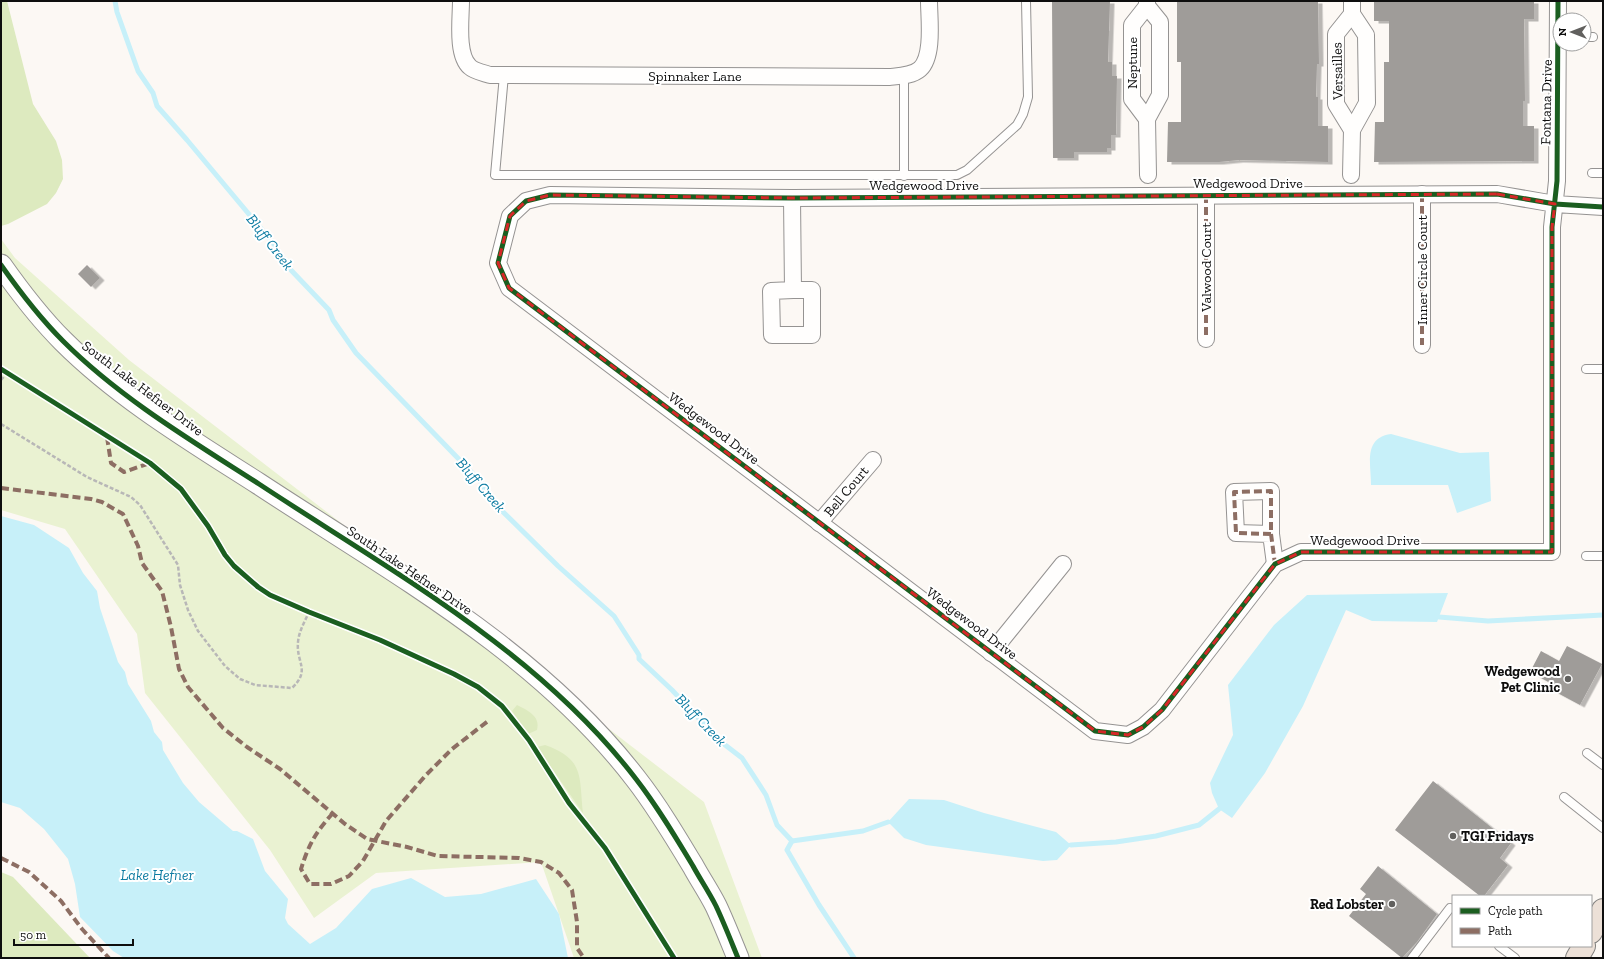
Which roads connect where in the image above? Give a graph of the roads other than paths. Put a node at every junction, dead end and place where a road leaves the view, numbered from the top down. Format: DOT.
graph roads {
  1 [pos="461,1"];
  2 [pos="929,1"];
  3 [pos="1026,1"];
  4 [pos="1558,1"];
  5 [pos="1147,4"];
  6 [pos="1352,8"];
  7 [pos="1558,12"];
  8 [pos="1559,52"];
  9 [pos="504,75"];
  10 [pos="904,76"];
  11 [pos="1146,119"];
  12 [pos="1352,130"];
  13 [pos="1592,173"];
  14 [pos="1603,173"];
  15 [pos="1351,175"];
  16 [pos="904,176"];
  17 [pos="1148,176"];
  18 [pos="1422,194"];
  19 [pos="1206,195"];
  20 [pos="792,198"];
  21 [pos="1555,204"];
  22 [pos="1603,207"];
  23 [pos="1,265"];
  24 [pos="793,290"];
  25 [pos="1206,339"];
  26 [pos="1422,345"];
  27 [pos="1586,369"];
  28 [pos="1603,369"];
  29 [pos="873,460"];
  30 [pos="819,523"];
  31 [pos="1271,534"];
  32 [pos="1586,556"];
  33 [pos="1603,556"];
  34 [pos="1063,564"];
  35 [pos="1275,564"];
  36 [pos="991,653"];
  37 [pos="1587,753"];
  38 [pos="1603,765"];
  39 [pos="1564,797"];
  40 [pos="1603,828"];
  41 [pos="1450,908"];
  42 [pos="1603,910"];
  43 [pos="1592,930"];
  44 [pos="1500,947"];
  45 [pos="1583,947"];
  46 [pos="738,958"];
  47 [pos="1412,958"];
  48 [pos="1515,958"];
  49 [pos="1577,958"];
  1 -- 9 [label="street, Spinnaker Lane"];
  2 -- 10 [label="street, Spinnaker Lane"];
  3 -- 16 [label="lane"];
  4 -- 7 [label="street, Fontana Drive"];
  5 -- 11 [label="street, Neptune"];
  5 -- 11 [label="street, Neptune"];
  6 -- 12 [label="street, Versailles"];
  6 -- 12 [label="street, Versailles"];
  8 -- 21 [label="street, Fontana Drive"];
  9 -- 10 [label="street, Spinnaker Lane"];
  9 -- 16 [label="lane"];
  10 -- 16 [label="lane"];
  11 -- 17 [label="street"];
  12 -- 15 [label="street, Versailles"];
  13 -- 14 [label="lane"];
  18 -- 19 [label="street, Wedgewood Drive"];
  18 -- 21 [label="street, Wedgewood Drive"];
  18 -- 26 [label="street, Inner Circle Court"];
  19 -- 20 [label="street, Wedgewood Drive"];
  19 -- 25 [label="street, Valwood Court"];
  20 -- 24 [label="street"];
  20 -- 30 [label="street, Wedgewood Drive"];
  21 -- 22 [label="street, Wedgewood Drive"];
  21 -- 35 [label="street, Wedgewood Drive"];
  23 -- 46 [label="street, South Lake Hefner Drive"];
  27 -- 28 [label="lane"];
  29 -- 30 [label="street, Bell Court"];
  30 -- 36 [label="street, Wedgewood Drive"];
  31 -- 35 [label="street"];
  32 -- 33 [label="lane"];
  34 -- 36 [label="street"];
  35 -- 36 [label="street, Wedgewood Drive"];
  37 -- 38 [label="lane"];
  39 -- 40 [label="lane"];
  41 -- 47 [label="lane"];
  42 -- 43 [label="highway"];
  44 -- 48 [label="lane"];
  45 -- 49 [label="highway"];
}
